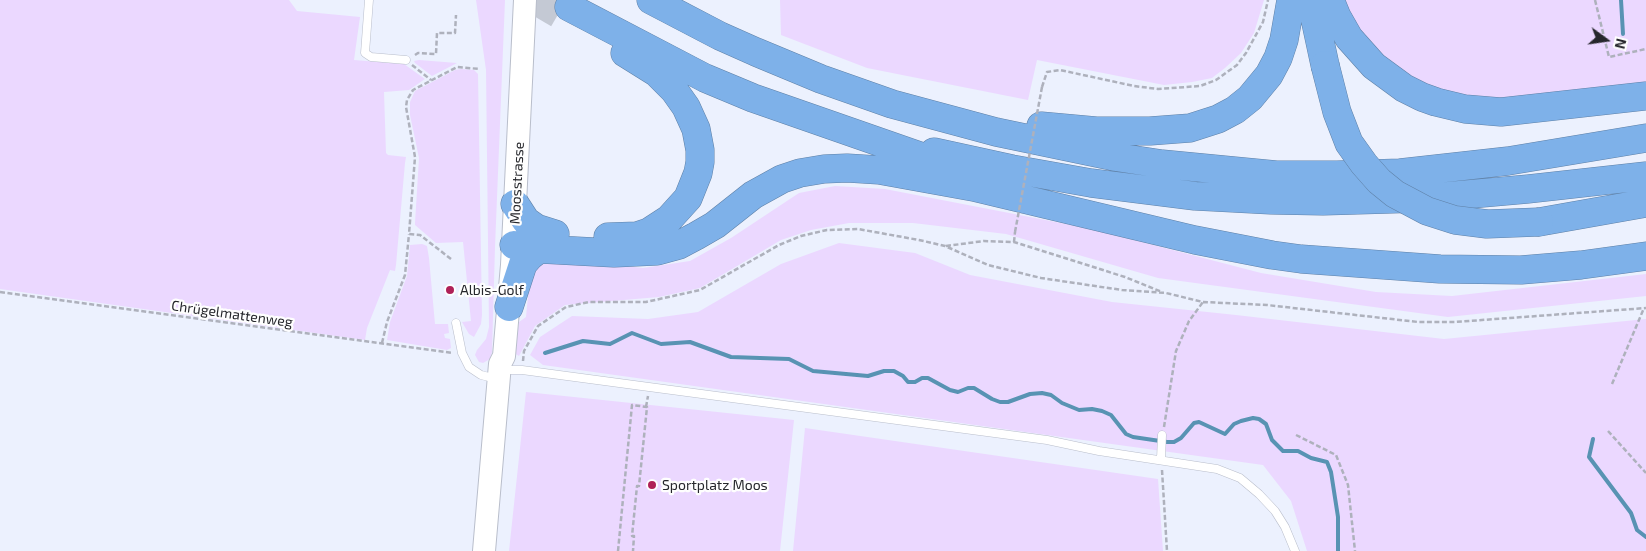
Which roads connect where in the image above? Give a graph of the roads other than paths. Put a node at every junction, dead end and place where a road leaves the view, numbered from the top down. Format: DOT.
graph roads {
  1 [pos="369,0"];
  2 [pos="512,0"];
  3 [pos="524,0"];
  4 [pos="651,0"];
  5 [pos="1292,0"];
  6 [pos="1311,0"];
  7 [pos="1330,0"];
  8 [pos="406,60"];
  9 [pos="1646,96"];
  10 [pos="892,104"];
  11 [pos="1646,133"];
  12 [pos="867,138"];
  13 [pos="1646,138"];
  14 [pos="1583,149"];
  15 [pos="1646,176"];
  16 [pos="1646,203"];
  17 [pos="516,204"];
  18 [pos="525,241"];
  19 [pos="1646,256"];
  20 [pos="1385,265"];
  21 [pos="509,307"];
  22 [pos="456,323"];
  23 [pos="499,371"];
  24 [pos="1162,435"];
  25 [pos="1161,459"];
  26 [pos="484,551"];
  27 [pos="1295,551"];
  1 -- 8 [label="lane"];
  2 -- 18 [label="main road, Moosstrasse"];
  3 -- 17 [label="main road, Moosstrasse"];
  4 -- 10 [label="highway"];
  5 -- 10 [label="highway"];
  6 -- 16 [label="highway, bridge"];
  7 -- 9 [label="highway"];
  10 -- 14 [label="highway"];
  11 -- 14 [label="highway"];
  12 -- 15 [label="highway"];
  12 -- 18 [label="highway"];
  12 -- 20 [label="highway"];
  13 -- 14 [label="highway"];
  17 -- 18 [label="main road, Moosstrasse"];
  17 -- 18 [label="highway"];
  18 -- 20 [label="highway"];
  18 -- 21 [label="highway"];
  18 -- 23 [label="main road, Moosstrasse"];
  19 -- 20 [label="highway"];
  21 -- 23 [label="main road, Moosstrasse"];
  22 -- 23 [label="lane"];
  23 -- 25 [label="lane"];
  23 -- 26 [label="main road, Moosstrasse"];
  24 -- 25 [label="lane"];
  25 -- 27 [label="lane"];
}
